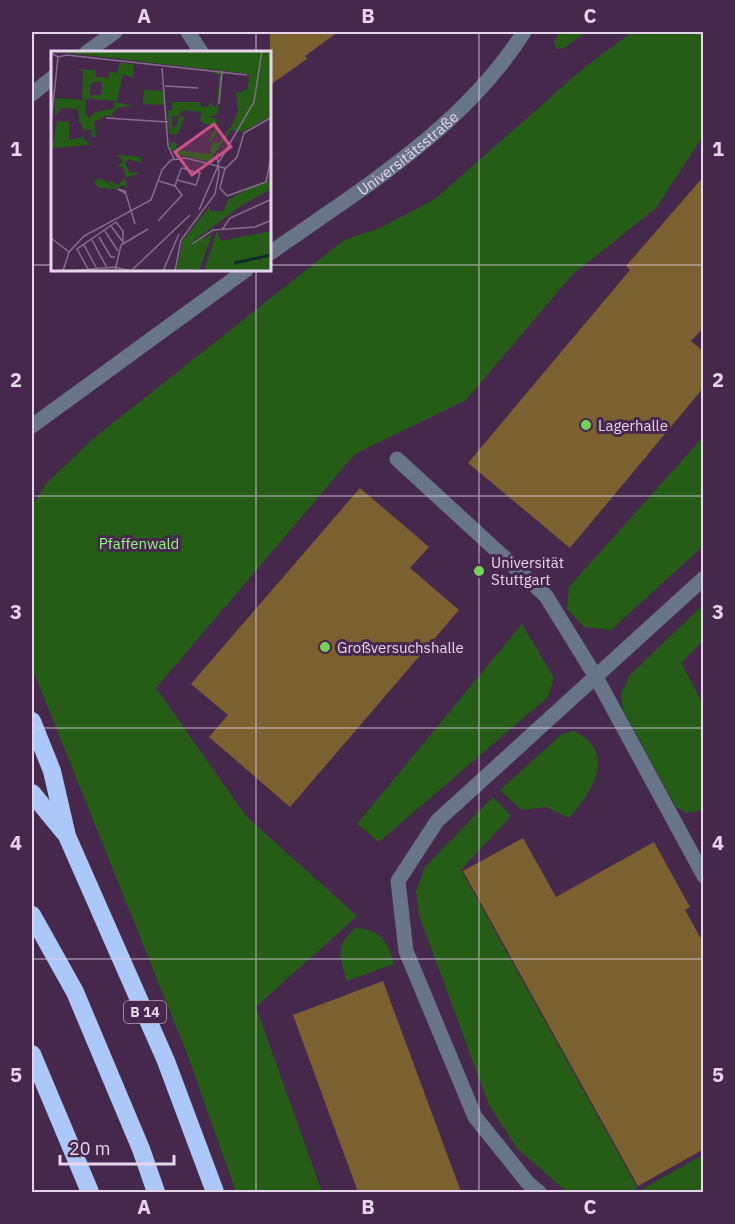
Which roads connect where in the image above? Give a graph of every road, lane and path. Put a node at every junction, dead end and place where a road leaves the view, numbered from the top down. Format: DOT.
graph roads {
  1 [pos="115,32"];
  2 [pos="188,32"];
  3 [pos="524,32"];
  4 [pos="88,51"];
  5 [pos="200,51"];
  6 [pos="51,79"];
  7 [pos="32,94"];
  8 [pos="272,252"];
  9 [pos="243,272"];
  10 [pos="32,426"];
  11 [pos="397,459"];
  12 [pos="704,578"];
  13 [pos="596,677"];
  14 [pos="32,721"];
  15 [pos="32,793"];
  16 [pos="67,836"];
  17 [pos="704,876"];
  18 [pos="32,915"];
  19 [pos="32,1054"];
  20 [pos="90,1192"];
  21 [pos="156,1192"];
  22 [pos="215,1192"];
  23 [pos="539,1192"];
  1 -- 4 [label="street"];
  2 -- 5 [label="street"];
  3 -- 8 [label="street, Universitätsstraße"];
  6 -- 7 [label="street"];
  9 -- 10 [label="street"];
  11 -- 13 [label="street"];
  12 -- 13 [label="street"];
  13 -- 17 [label="street"];
  13 -- 23 [label="street"];
  14 -- 16 [label="highway, B 14"];
  15 -- 16 [label="highway, B 14"];
  16 -- 22 [label="highway, B 14"];
  18 -- 21 [label="highway"];
  19 -- 20 [label="highway"];
}
